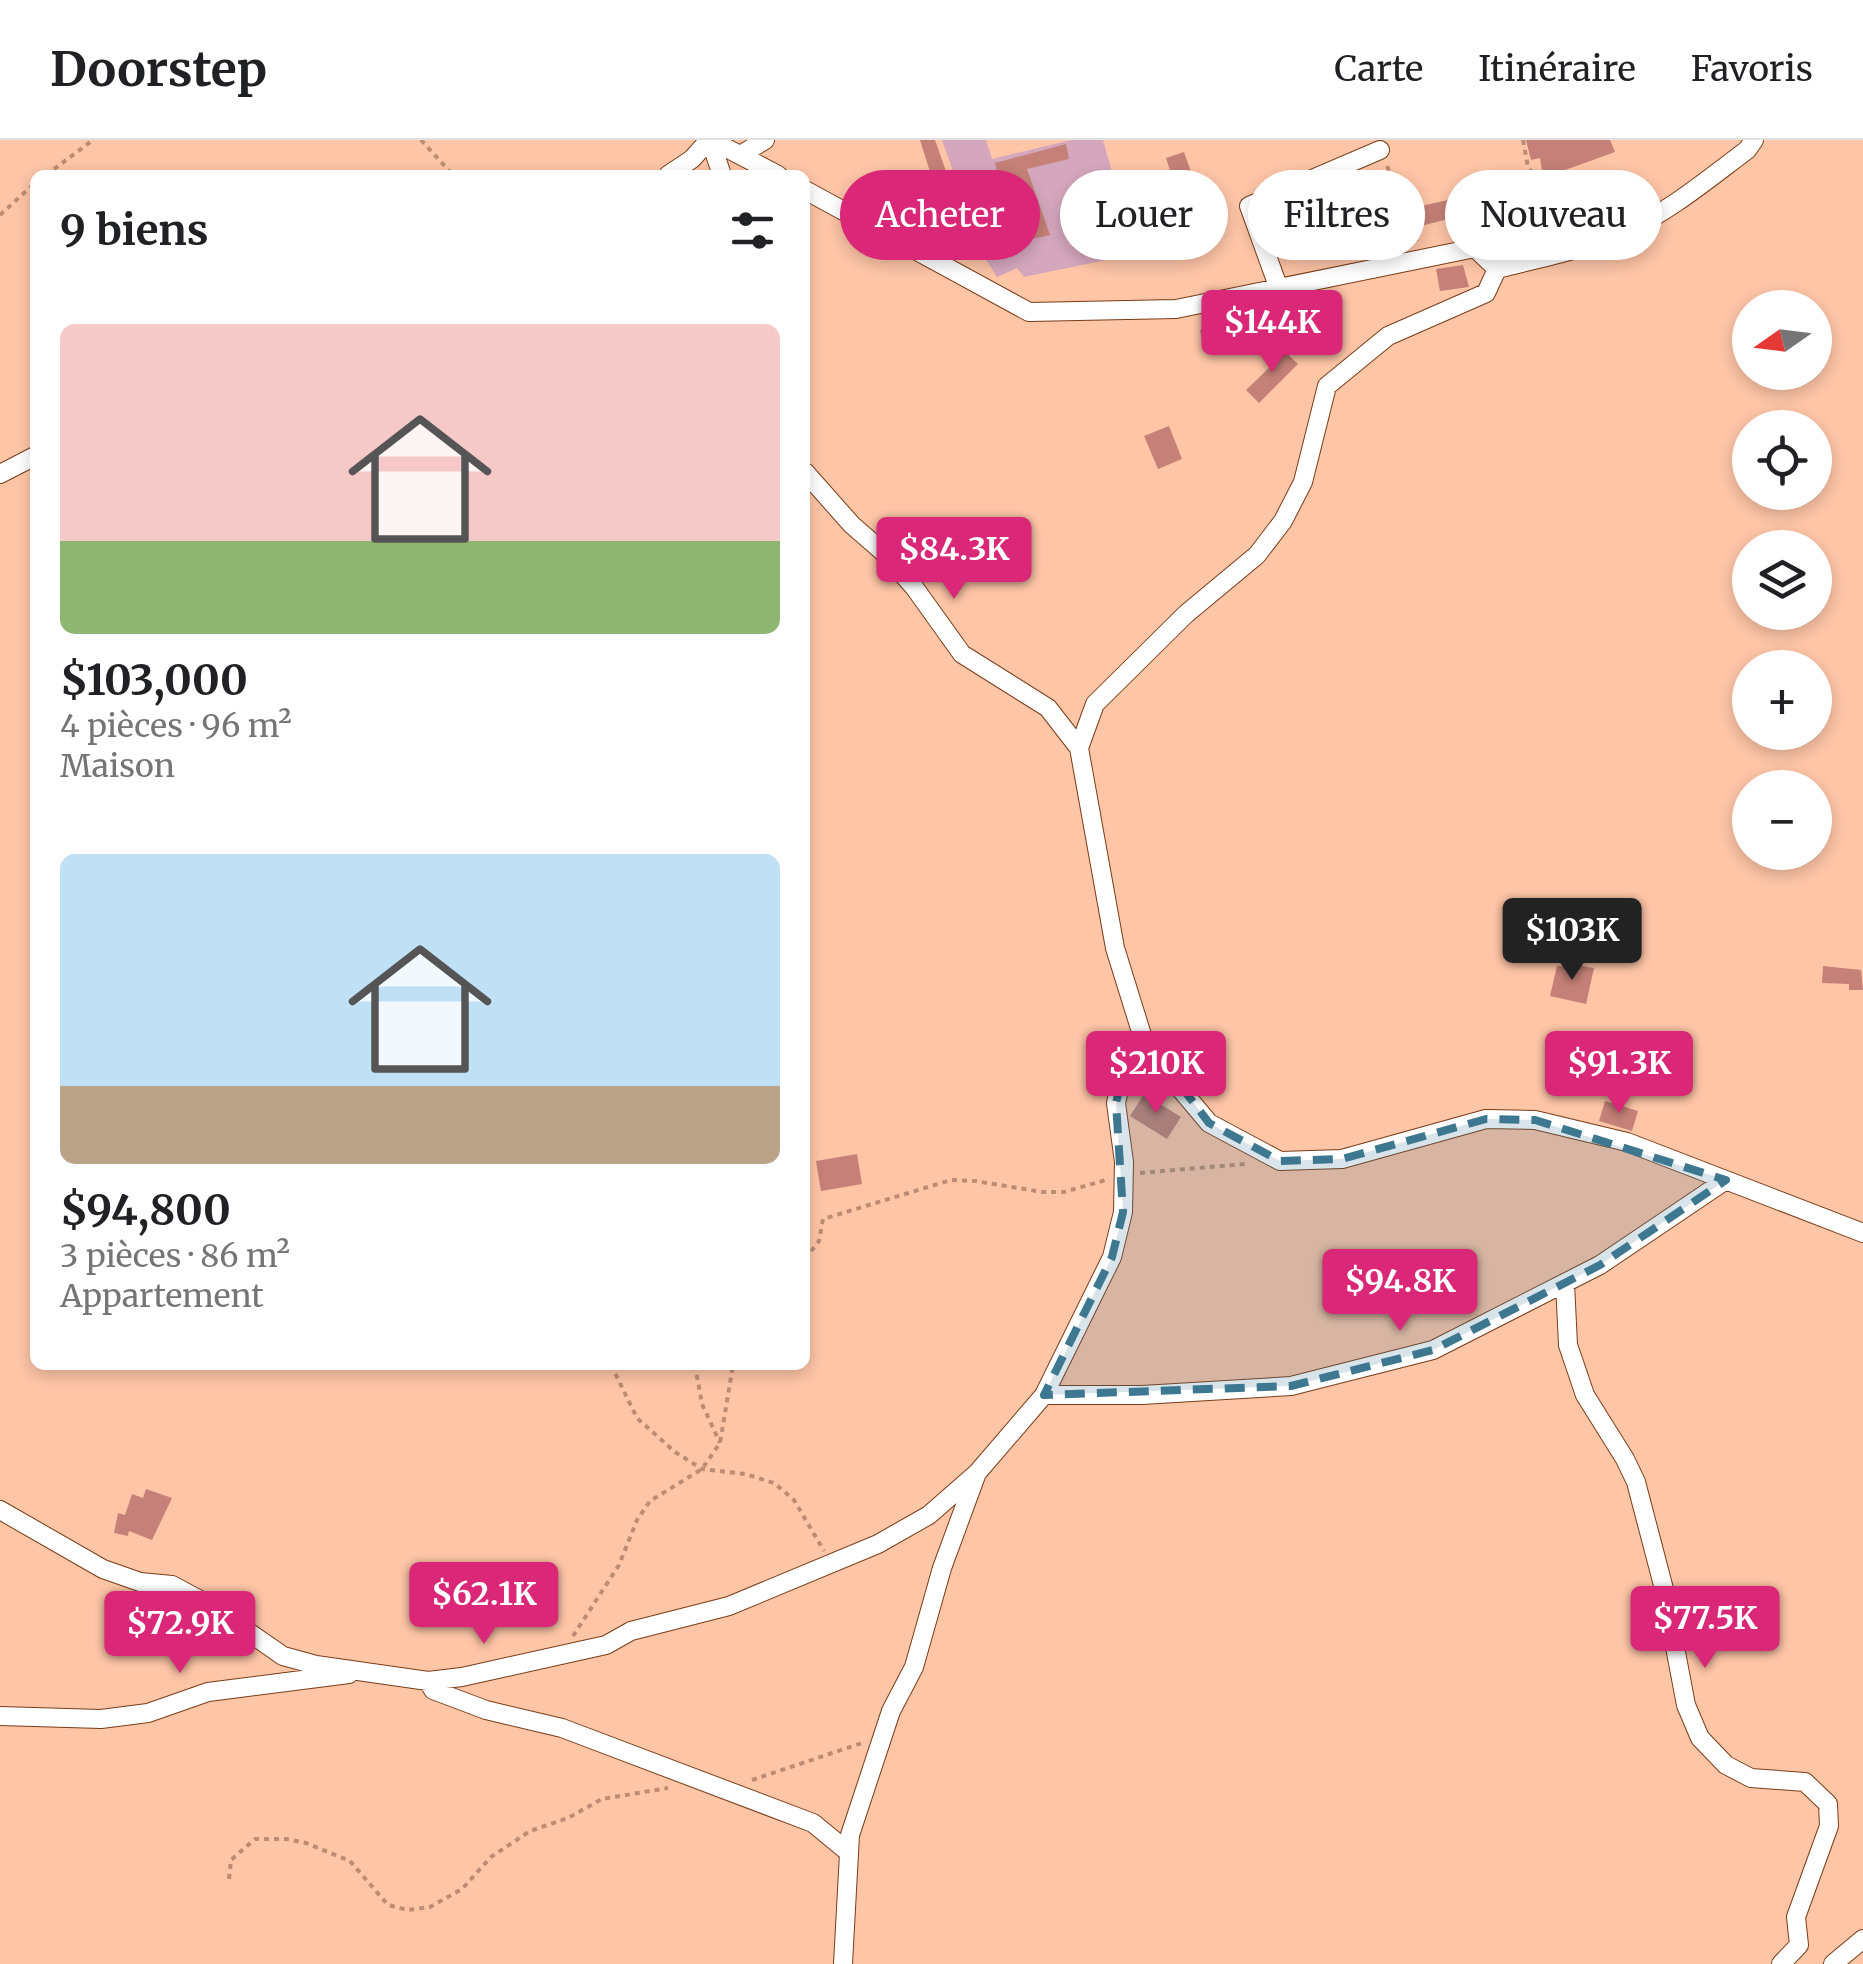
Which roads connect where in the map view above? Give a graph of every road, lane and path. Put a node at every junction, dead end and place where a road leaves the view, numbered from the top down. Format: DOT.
graph roads {
  1 [pos="93,140"];
  2 [pos="421,140"];
  3 [pos="710,140"];
  4 [pos="765,140"];
  5 [pos="1523,140"];
  6 [pos="1754,140"];
  7 [pos="1380,150"];
  8 [pos="742,154"];
  9 [pos="53,170"];
  10 [pos="448,170"];
  11 [pos="676,170"];
  12 [pos="720,170"];
  13 [pos="769,170"];
  14 [pos="1388,170"];
  15 [pos="1530,170"];
  16 [pos="30,188"];
  17 [pos="810,193"];
  18 [pos="0,216"];
  19 [pos="1425,259"];
  20 [pos="1419,260"];
  21 [pos="1497,269"];
  22 [pos="1279,289"];
  23 [pos="30,459"];
  24 [pos="0,474"];
  25 [pos="810,478"];
  26 [pos="1079,748"];
  27 [pos="1142,1035"];
  28 [pos="1280,1161"];
  29 [pos="1124,1175"];
  30 [pos="1726,1180"];
  31 [pos="1863,1233"];
  32 [pos="810,1253"];
  33 [pos="1566,1283"];
  34 [pos="613,1370"];
  35 [pos="696,1370"];
  36 [pos="732,1370"];
  37 [pos="1044,1395"];
  38 [pos="720,1443"];
  39 [pos="702,1470"];
  40 [pos="977,1473"];
  41 [pos="0,1510"];
  42 [pos="832,1563"];
  43 [pos="565,1654"];
  44 [pos="364,1671"];
  45 [pos="428,1681"];
  46 [pos="0,1716"];
  47 [pos="886,1726"];
  48 [pos="752,1780"];
  49 [pos="682,1787"];
  50 [pos="847,1850"];
  51 [pos="229,1879"];
  52 [pos="1863,1939"];
  53 [pos="844,1944"];
  54 [pos="843,1964"];
  55 [pos="856,1964"];
  56 [pos="1781,1964"];
  57 [pos="1833,1964"];
  1 -- 9 [label="path"];
  2 -- 10 [label="path"];
  3 -- 8 [label="street"];
  3 -- 11 [label="street"];
  3 -- 12 [label="street"];
  4 -- 8 [label="street"];
  5 -- 15 [label="path"];
  6 -- 21 [label="street"];
  7 -- 14 [label="path"];
  7 -- 22 [label="street"];
  8 -- 13 [label="street"];
  16 -- 18 [label="path"];
  17 -- 22 [label="street"];
  19 -- 21 [label="street"];
  20 -- 22 [label="street"];
  21 -- 26 [label="street"];
  23 -- 24 [label="street"];
  25 -- 26 [label="street"];
  26 -- 27 [label="street"];
  27 -- 28 [label="street"];
  27 -- 29 [label="street"];
  28 -- 29 [label="path"];
  28 -- 30 [label="street"];
  29 -- 32 [label="path"];
  29 -- 37 [label="street"];
  30 -- 31 [label="street"];
  30 -- 33 [label="street"];
  33 -- 37 [label="street"];
  33 -- 56 [label="street"];
  34 -- 39 [label="path"];
  35 -- 38 [label="path"];
  36 -- 38 [label="path"];
  37 -- 40 [label="street"];
  38 -- 39 [label="path"];
  39 -- 42 [label="path"];
  39 -- 43 [label="path"];
  40 -- 42 [label="street"];
  40 -- 47 [label="street"];
  41 -- 44 [label="street"];
  42 -- 43 [label="street"];
  43 -- 45 [label="street"];
  44 -- 45 [label="street"];
  44 -- 46 [label="street"];
  45 -- 50 [label="street"];
  47 -- 48 [label="path"];
  47 -- 50 [label="street"];
  49 -- 51 [label="path"];
  50 -- 53 [label="street"];
  52 -- 57 [label="street"];
  53 -- 54 [label="street"];
  53 -- 55 [label="street"];
}
